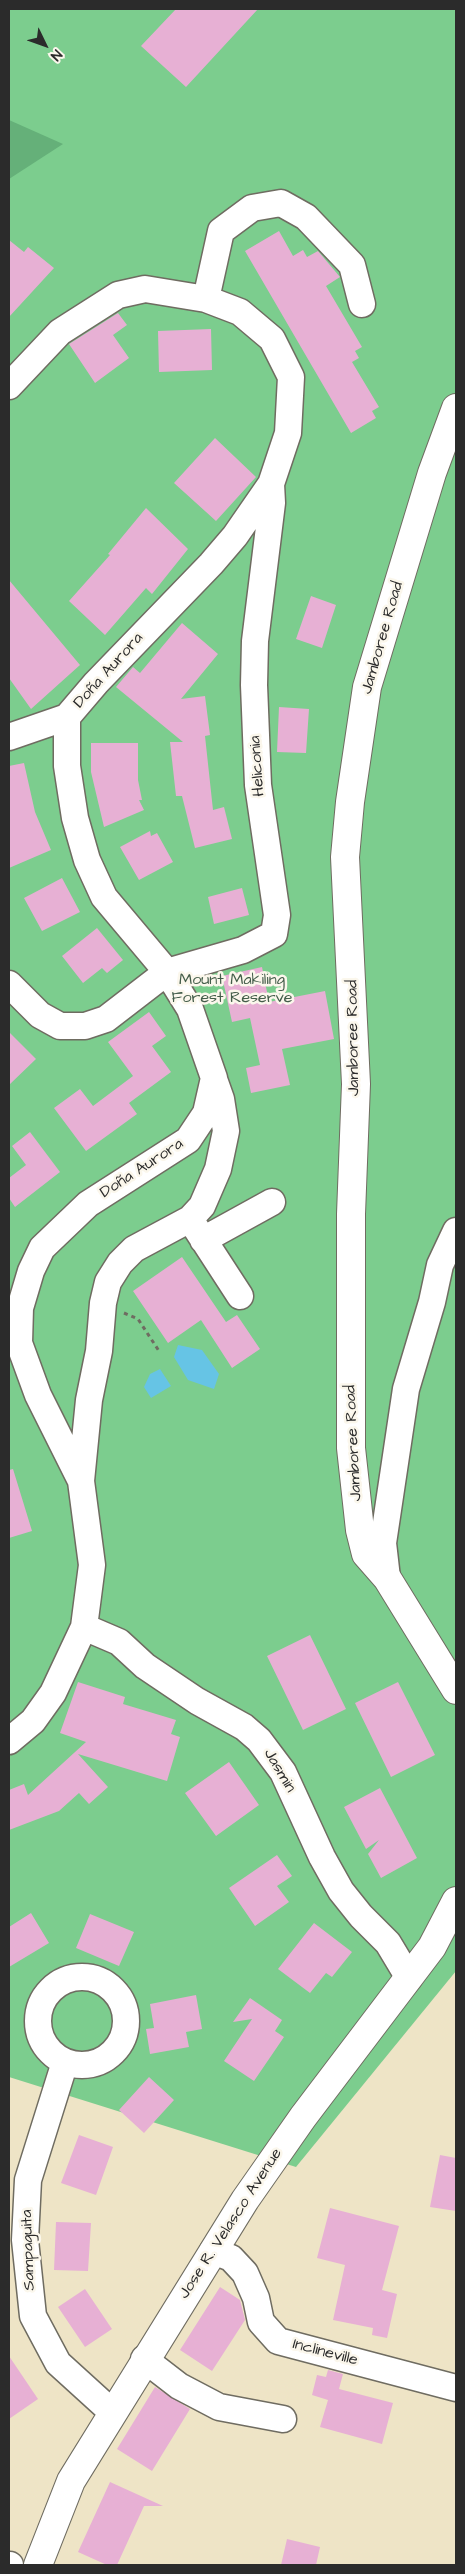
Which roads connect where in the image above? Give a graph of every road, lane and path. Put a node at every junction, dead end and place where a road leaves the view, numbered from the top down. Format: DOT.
graph roads {
  1 [pos="206,299"];
  2 [pos="362,304"];
  3 [pos="9,386"];
  4 [pos="456,408"];
  5 [pos="271,484"];
  6 [pos="67,717"];
  7 [pos="9,737"];
  8 [pos="167,972"];
  9 [pos="9,984"];
  10 [pos="214,1078"];
  11 [pos="272,1202"];
  12 [pos="197,1230"];
  13 [pos="456,1231"];
  14 [pos="240,1296"];
  15 [pos="138,1319"];
  16 [pos="159,1351"];
  17 [pos="81,1481"];
  18 [pos="387,1578"];
  19 [pos="84,1627"];
  20 [pos="456,1690"];
  21 [pos="9,1742"];
  22 [pos="456,1901"];
  23 [pos="409,1978"];
  24 [pos="65,2062"];
  25 [pos="213,2251"];
  26 [pos="144,2359"];
  27 [pos="456,2388"];
  28 [pos="113,2413"];
  29 [pos="283,2419"];
  30 [pos="38,2565"];
  1 -- 2 [label="street"];
  1 -- 3 [label="street, Doña Aurora"];
  1 -- 5 [label="street, Doña Aurora"];
  4 -- 18 [label="main road, Jamboree Road"];
  5 -- 6 [label="street, Doña Aurora"];
  5 -- 8 [label="street, Heliconia"];
  6 -- 7 [label="street"];
  6 -- 8 [label="street, Doña Aurora"];
  8 -- 9 [label="street"];
  8 -- 10 [label="street, Doña Aurora"];
  10 -- 12 [label="street"];
  10 -- 17 [label="street, Doña Aurora"];
  11 -- 12 [label="street"];
  12 -- 14 [label="street"];
  12 -- 17 [label="street"];
  13 -- 18 [label="street"];
  15 -- 16 [label="path"];
  17 -- 19 [label="street, Doña Aurora"];
  18 -- 20 [label="main road, Jamboree Road"];
  19 -- 21 [label="street, Doña Aurora"];
  19 -- 23 [label="street, Jasmin"];
  22 -- 23 [label="main road, Jose R. Velasco Avenue"];
  23 -- 25 [label="main road, Jose R. Velasco Avenue"];
  24 -- 28 [label="street, Sampaguita"];
  25 -- 26 [label="main road, Jose R. Velasco Avenue"];
  25 -- 27 [label="street, Inclineville"];
  26 -- 28 [label="main road, Jose R. Velasco Avenue"];
  26 -- 29 [label="street"];
  28 -- 30 [label="main road, Jose R. Velasco Avenue"];
}
